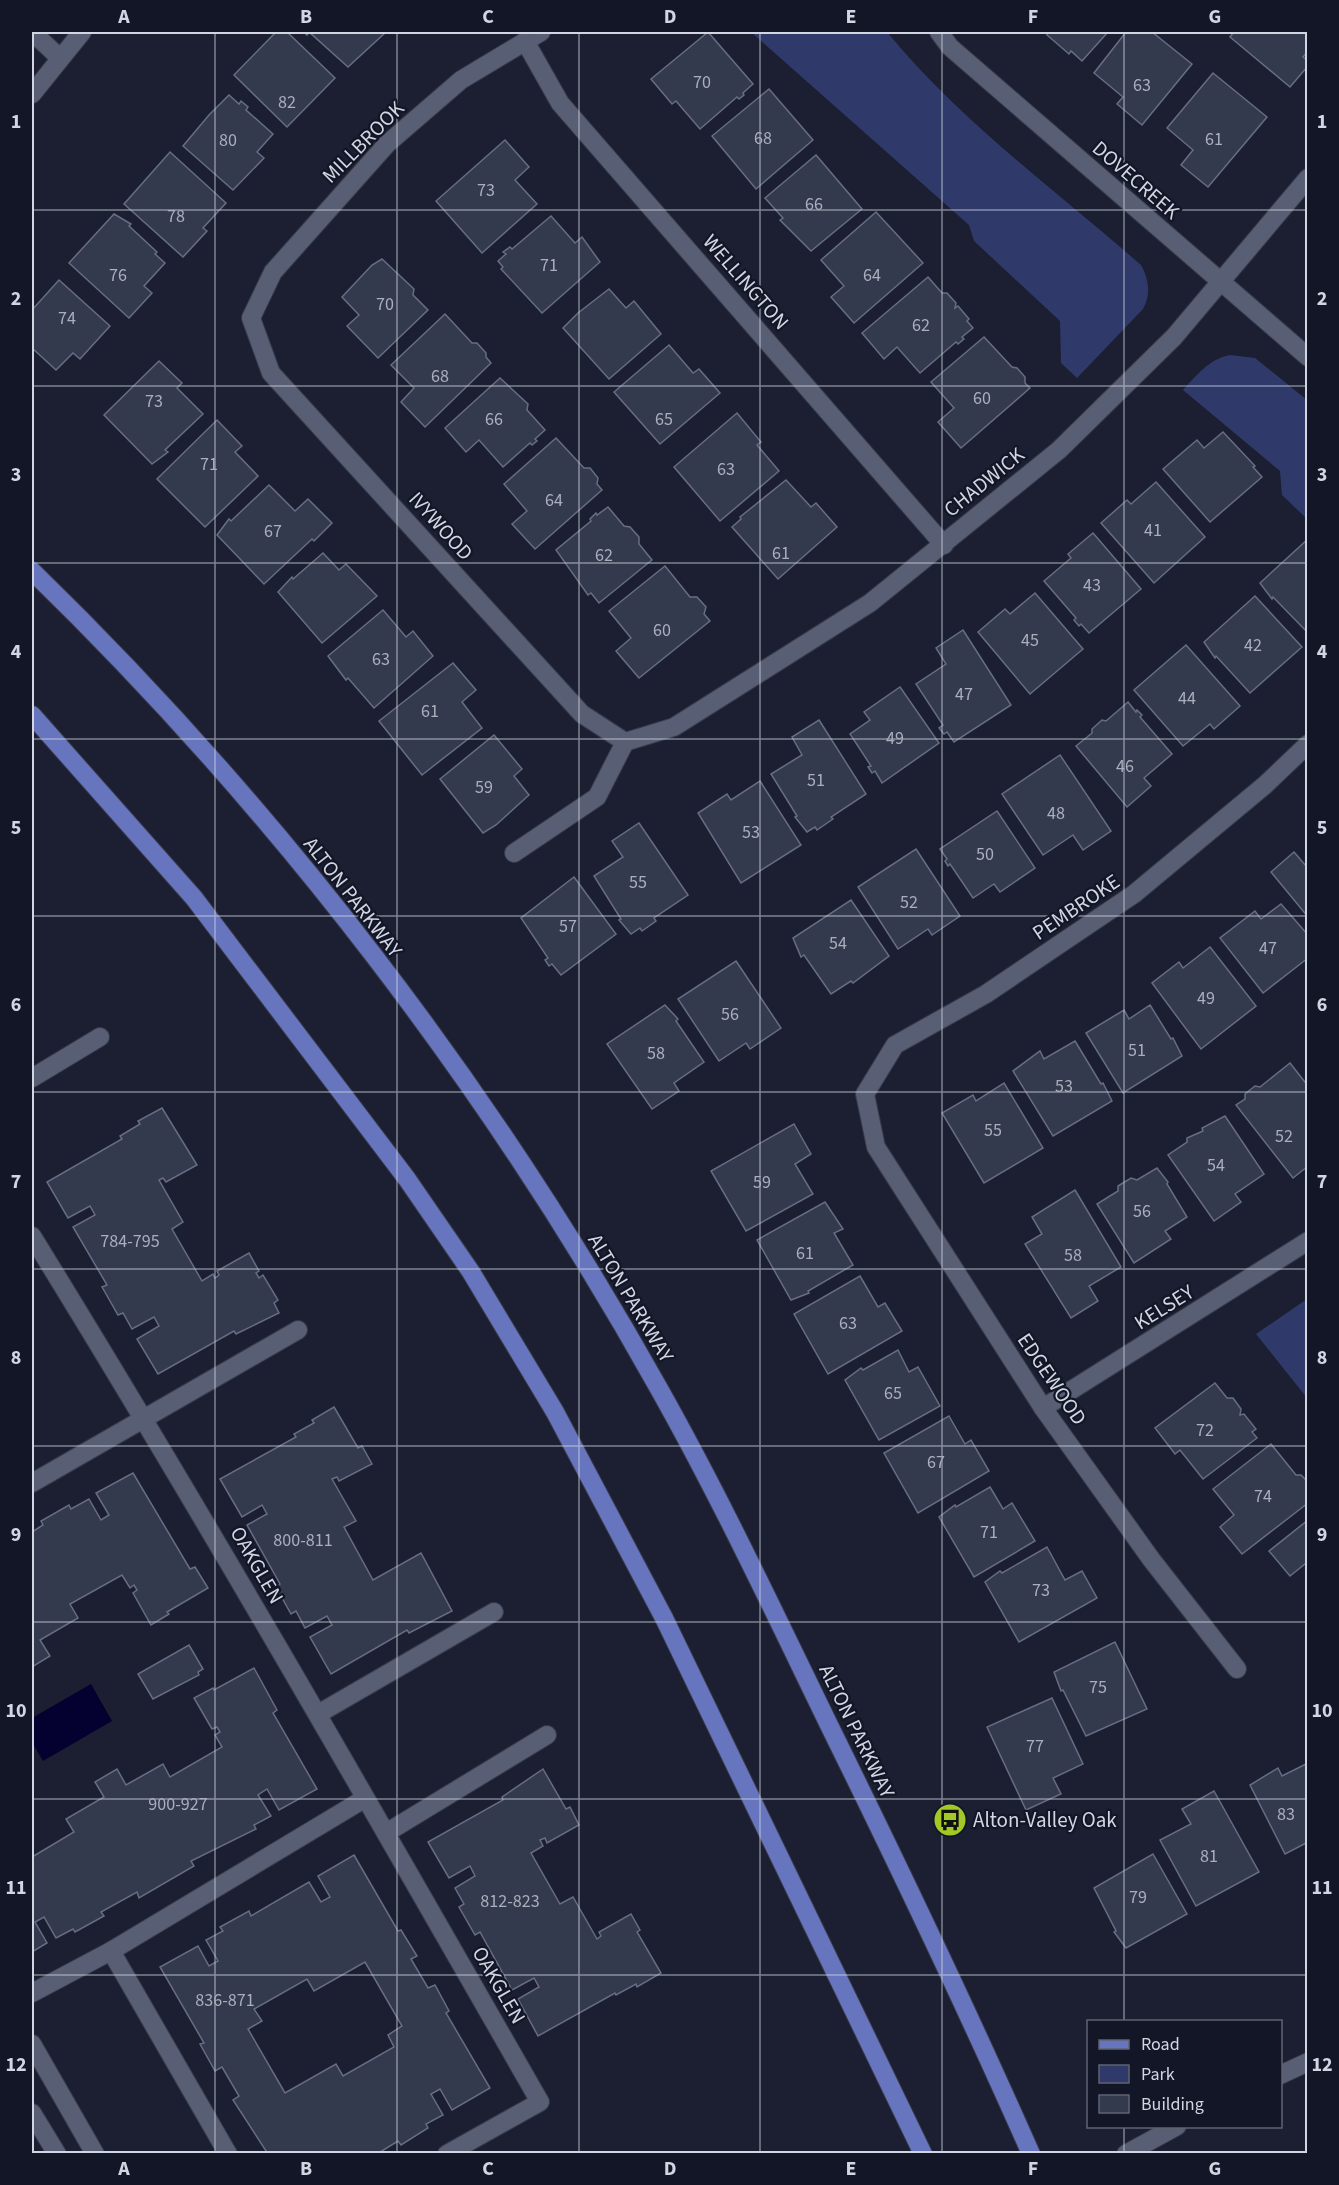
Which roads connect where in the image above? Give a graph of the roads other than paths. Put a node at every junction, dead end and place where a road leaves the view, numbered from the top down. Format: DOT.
graph roads {
  1 [pos="32,32"];
  2 [pos="82,32"];
  3 [pos="541,32"];
  4 [pos="939,32"];
  5 [pos="525,41"];
  6 [pos="60,58"];
  7 [pos="32,94"];
  8 [pos="1308,177"];
  9 [pos="1220,283"];
  10 [pos="251,318"];
  11 [pos="1308,357"];
  12 [pos="944,545"];
  13 [pos="32,571"];
  14 [pos="32,715"];
  15 [pos="625,742"];
  16 [pos="1308,744"];
  17 [pos="514,853"];
  18 [pos="100,1037"];
  19 [pos="32,1078"];
  20 [pos="865,1094"];
  21 [pos="32,1236"];
  22 [pos="1308,1241"];
  23 [pos="298,1330"];
  24 [pos="1043,1408"];
  25 [pos="144,1418"];
  26 [pos="32,1481"];
  27 [pos="494,1612"];
  28 [pos="1237,1669"];
  29 [pos="318,1714"];
  30 [pos="547,1736"];
  31 [pos="364,1799"];
  32 [pos="386,1833"];
  33 [pos="111,1951"];
  34 [pos="32,1993"];
  35 [pos="32,2044"];
  36 [pos="1308,2062"];
  37 [pos="1282,2075"];
  38 [pos="32,2113"];
  39 [pos="1175,2128"];
  40 [pos="57,2154"];
  41 [pos="95,2154"];
  42 [pos="228,2154"];
  43 [pos="447,2154"];
  44 [pos="922,2154"];
  45 [pos="1031,2154"];
  46 [pos="1126,2154"];
  1 -- 6 [label="street"];
  2 -- 6 [label="street"];
  3 -- 5 [label="street, MILLBROOK"];
  4 -- 9 [label="street, DOVECREEK"];
  5 -- 10 [label="street, MILLBROOK"];
  5 -- 12 [label="street, WELLINGTON"];
  6 -- 7 [label="street"];
  8 -- 9 [label="street, CHADWICK"];
  9 -- 11 [label="street, DOVECREEK"];
  9 -- 12 [label="street, CHADWICK"];
  10 -- 15 [label="street, IVYWOOD"];
  12 -- 15 [label="street, CHADWICK"];
  13 -- 45 [label="main road, ALTON PARKWAY"];
  14 -- 44 [label="main road"];
  15 -- 17 [label="street"];
  16 -- 20 [label="street, PEMBROKE"];
  18 -- 19 [label="street"];
  20 -- 24 [label="street, EDGEWOOD"];
  21 -- 25 [label="street, OAKGLEN"];
  22 -- 24 [label="street, KELSEY"];
  23 -- 25 [label="street"];
  24 -- 28 [label="street, EDGEWOOD"];
  25 -- 26 [label="street"];
  25 -- 29 [label="street, OAKGLEN"];
  27 -- 29 [label="street"];
  29 -- 31 [label="street, OAKGLEN"];
  30 -- 32 [label="street"];
  31 -- 32 [label="street, OAKGLEN"];
  31 -- 33 [label="street"];
  32 -- 43 [label="street, OAKGLEN"];
  33 -- 34 [label="street"];
  33 -- 42 [label="street"];
  35 -- 41 [label="street"];
  36 -- 37 [label="street"];
  38 -- 40 [label="street"];
  39 -- 46 [label="street"];
}
